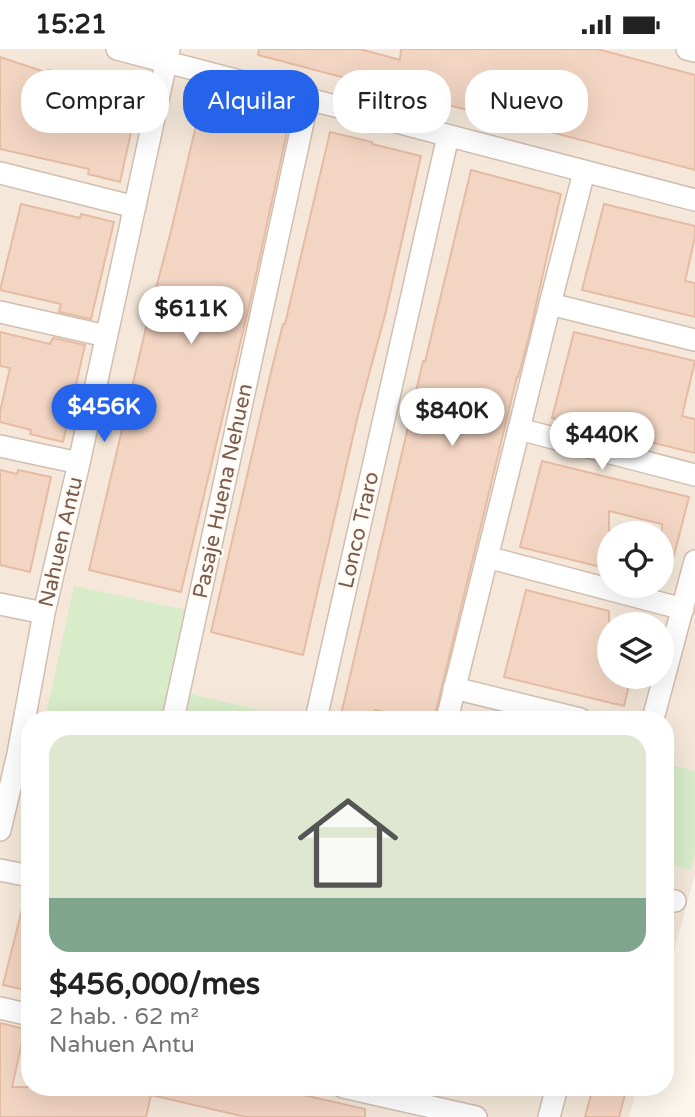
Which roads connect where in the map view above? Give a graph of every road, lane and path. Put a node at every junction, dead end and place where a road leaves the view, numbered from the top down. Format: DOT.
graph roads {
  1 [pos="117,49"];
  2 [pos="687,49"];
  3 [pos="695,51"];
  4 [pos="168,55"];
  5 [pos="216,70"];
  6 [pos="319,102"];
  7 [pos="302,133"];
  8 [pos="448,136"];
  9 [pos="584,172"];
  10 [pos="0,173"];
  11 [pos="695,200"];
  12 [pos="135,207"];
  13 [pos="550,304"];
  14 [pos="0,312"];
  15 [pos="106,336"];
  16 [pos="695,340"];
  17 [pos="519,429"];
  18 [pos="0,446"];
  19 [pos="79,463"];
  20 [pos="695,475"];
  21 [pos="487,557"];
  22 [pos="695,561"];
  23 [pos="0,604"];
  24 [pos="682,609"];
  25 [pos="44,613"];
  26 [pos="454,688"];
  27 [pos="25,711"];
  28 [pos="175,711"];
  29 [pos="318,711"];
  30 [pos="449,711"];
  31 [pos="547,711"];
  32 [pos="655,711"];
  33 [pos="21,729"];
  34 [pos="16,754"];
  35 [pos="0,830"];
  36 [pos="0,870"];
  37 [pos="21,874"];
  38 [pos="0,1008"];
  39 [pos="21,1013"];
  40 [pos="384,1096"];
  41 [pos="555,1096"];
  42 [pos="476,1117"];
  43 [pos="549,1117"];
  1 -- 4 [label="street"];
  2 -- 3 [label="street"];
  4 -- 5 [label="street"];
  4 -- 12 [label="street, Nahuen Antu"];
  6 -- 8 [label="street"];
  7 -- 28 [label="street, Pasaje Huena Nehuen"];
  8 -- 9 [label="street"];
  8 -- 29 [label="street, Lonco Traro"];
  9 -- 11 [label="street"];
  9 -- 13 [label="street"];
  10 -- 12 [label="street"];
  12 -- 15 [label="street, Nahuen Antu"];
  13 -- 16 [label="street"];
  13 -- 17 [label="street"];
  14 -- 15 [label="street"];
  15 -- 19 [label="street, Nahuen Antu"];
  17 -- 20 [label="street"];
  17 -- 21 [label="street"];
  18 -- 19 [label="street"];
  19 -- 25 [label="street, Nahuen Antu"];
  21 -- 24 [label="street"];
  21 -- 26 [label="street"];
  22 -- 24 [label="street"];
  23 -- 25 [label="street"];
  24 -- 32 [label="street"];
  25 -- 27 [label="street, Nahuen Antu"];
  26 -- 30 [label="street"];
  26 -- 31 [label="street"];
  33 -- 34 [label="street, Nahuen Antu"];
  34 -- 35 [label="street, Nahuen Antu"];
  36 -- 37 [label="street"];
  38 -- 39 [label="street"];
  40 -- 42 [label="street"];
  41 -- 43 [label="street"];
}
